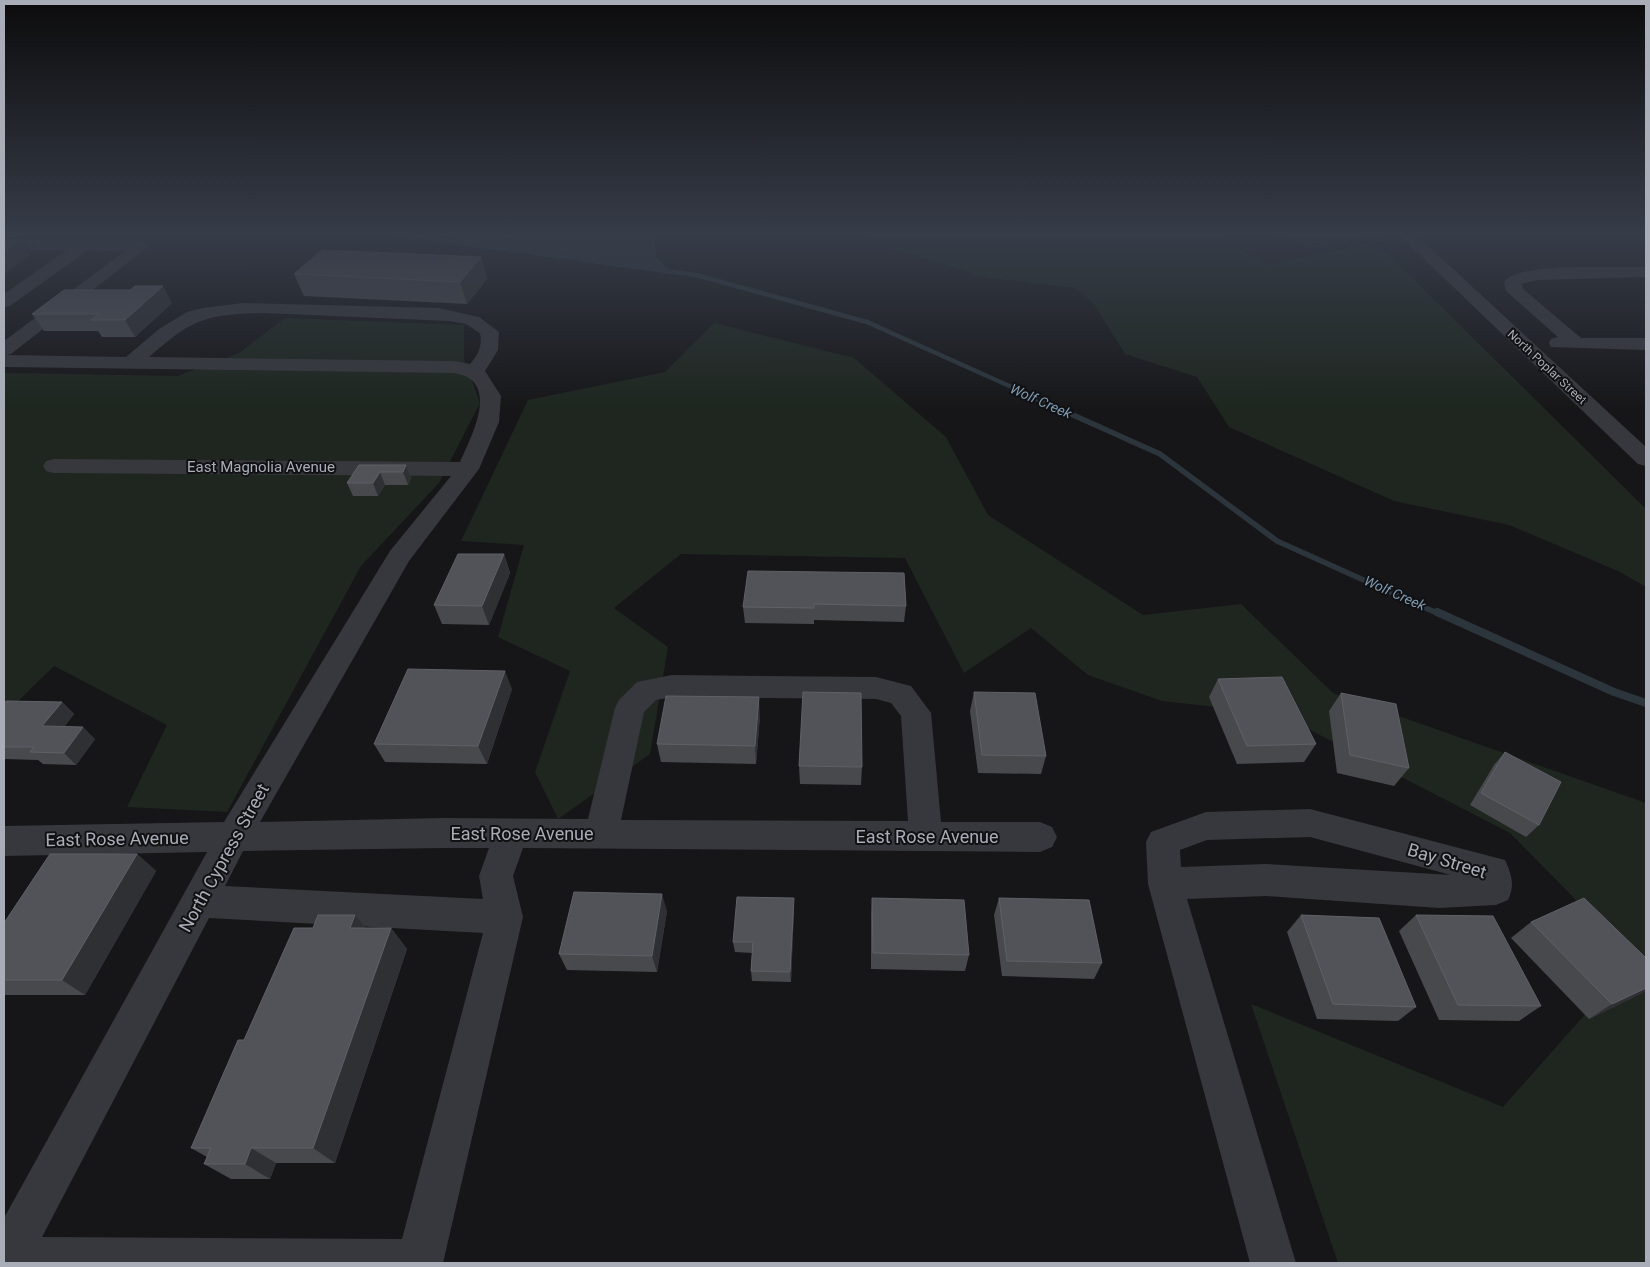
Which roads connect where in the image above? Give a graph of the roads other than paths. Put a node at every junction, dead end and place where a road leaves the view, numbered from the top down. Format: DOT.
graph roads {
  1 [pos="18,292"];
  2 [pos="80,292"];
  3 [pos="1468,292"];
  4 [pos="1517,292"];
  5 [pos="4,302"];
  6 [pos="1522,343"];
  7 [pos="1576,343"];
  8 [pos="1646,344"];
  9 [pos="4,350"];
  10 [pos="4,361"];
  11 [pos="132,362"];
  12 [pos="473,372"];
  13 [pos="1646,458"];
  14 [pos="54,466"];
  15 [pos="468,468"];
  16 [pos="511,834"];
  17 [pos="601,834"];
  18 [pos="234,836"];
  19 [pos="926,837"];
  20 [pos="1040,837"];
  21 [pos="4,841"];
  22 [pos="1165,884"];
  23 [pos="200,901"];
  24 [pos="505,917"];
  25 [pos="4,1262"];
  26 [pos="420,1262"];
  27 [pos="1273,1263"];
  1 -- 5 [label="street"];
  2 -- 9 [label="street"];
  3 -- 6 [label="street, North Poplar Street"];
  4 -- 7 [label="street"];
  6 -- 7 [label="street"];
  6 -- 13 [label="street, North Poplar Street"];
  7 -- 8 [label="street"];
  10 -- 11 [label="street"];
  11 -- 12 [label="street"];
  11 -- 12 [label="street"];
  12 -- 15 [label="street, North Cypress Street"];
  14 -- 15 [label="street, East Magnolia Avenue"];
  15 -- 18 [label="street, North Cypress Street"];
  16 -- 17 [label="street, East Rose Avenue"];
  16 -- 18 [label="street, East Rose Avenue"];
  16 -- 24 [label="street"];
  17 -- 19 [label="street, East Rose Avenue"];
  17 -- 19 [label="street"];
  18 -- 21 [label="street, East Rose Avenue"];
  18 -- 23 [label="street, North Cypress Street"];
  19 -- 20 [label="street, East Rose Avenue"];
  22 -- 22 [label="street, Bay Street"];
  22 -- 27 [label="street, Bay Street"];
  23 -- 24 [label="street"];
  23 -- 25 [label="street, North Cypress Street"];
  24 -- 26 [label="street"];
  25 -- 26 [label="street"];
}
